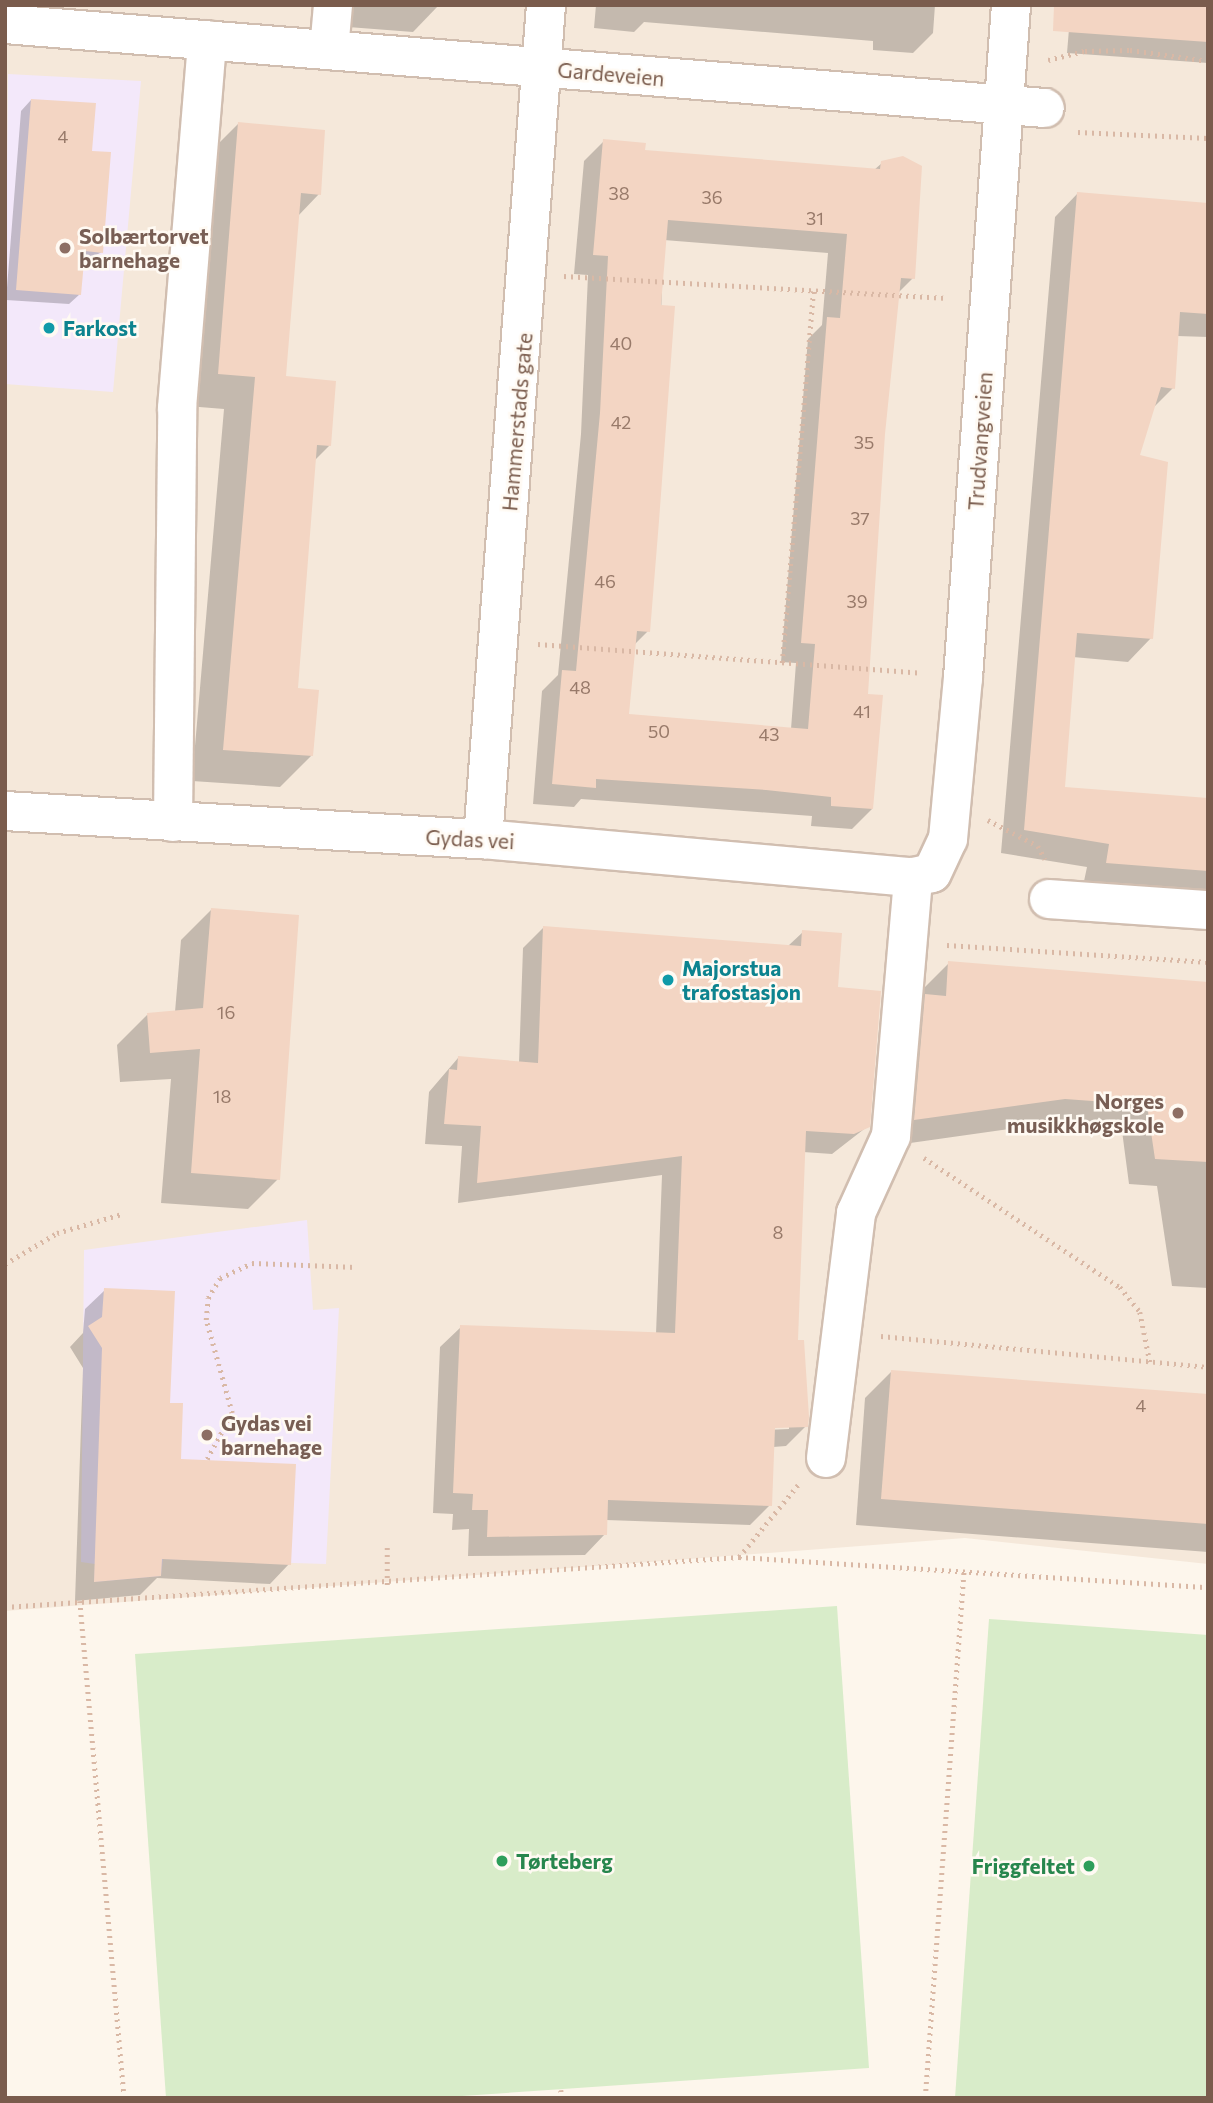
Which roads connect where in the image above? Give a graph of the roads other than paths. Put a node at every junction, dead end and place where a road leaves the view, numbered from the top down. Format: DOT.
graph roads {
  1 [pos="333,5"];
  2 [pos="546,5"];
  3 [pos="1011,5"];
  4 [pos="13,18"];
  5 [pos="207,40"];
  6 [pos="329,50"];
  7 [pos="541,68"];
  8 [pos="1002,104"];
  9 [pos="1045,108"];
  10 [pos="5,811"];
  11 [pos="173,822"];
  12 [pos="483,839"];
  13 [pos="923,875"];
  14 [pos="1049,899"];
  15 [pos="1208,910"];
  16 [pos="827,1458"];
  1 -- 6 [label="street"];
  2 -- 7 [label="street, Hammerstads gate"];
  3 -- 8 [label="street, Trudvangveien"];
  4 -- 5 [label="street, Gardeveien"];
  5 -- 6 [label="street, Gardeveien"];
  5 -- 11 [label="street"];
  6 -- 7 [label="street, Gardeveien"];
  7 -- 8 [label="street, Gardeveien"];
  7 -- 12 [label="street, Hammerstads gate"];
  8 -- 9 [label="street, Gardeveien"];
  8 -- 13 [label="street, Trudvangveien"];
  10 -- 11 [label="street, Gydas vei"];
  11 -- 12 [label="street, Gydas vei"];
  12 -- 13 [label="street, Gydas vei"];
  13 -- 16 [label="street"];
  14 -- 15 [label="street"];
}
